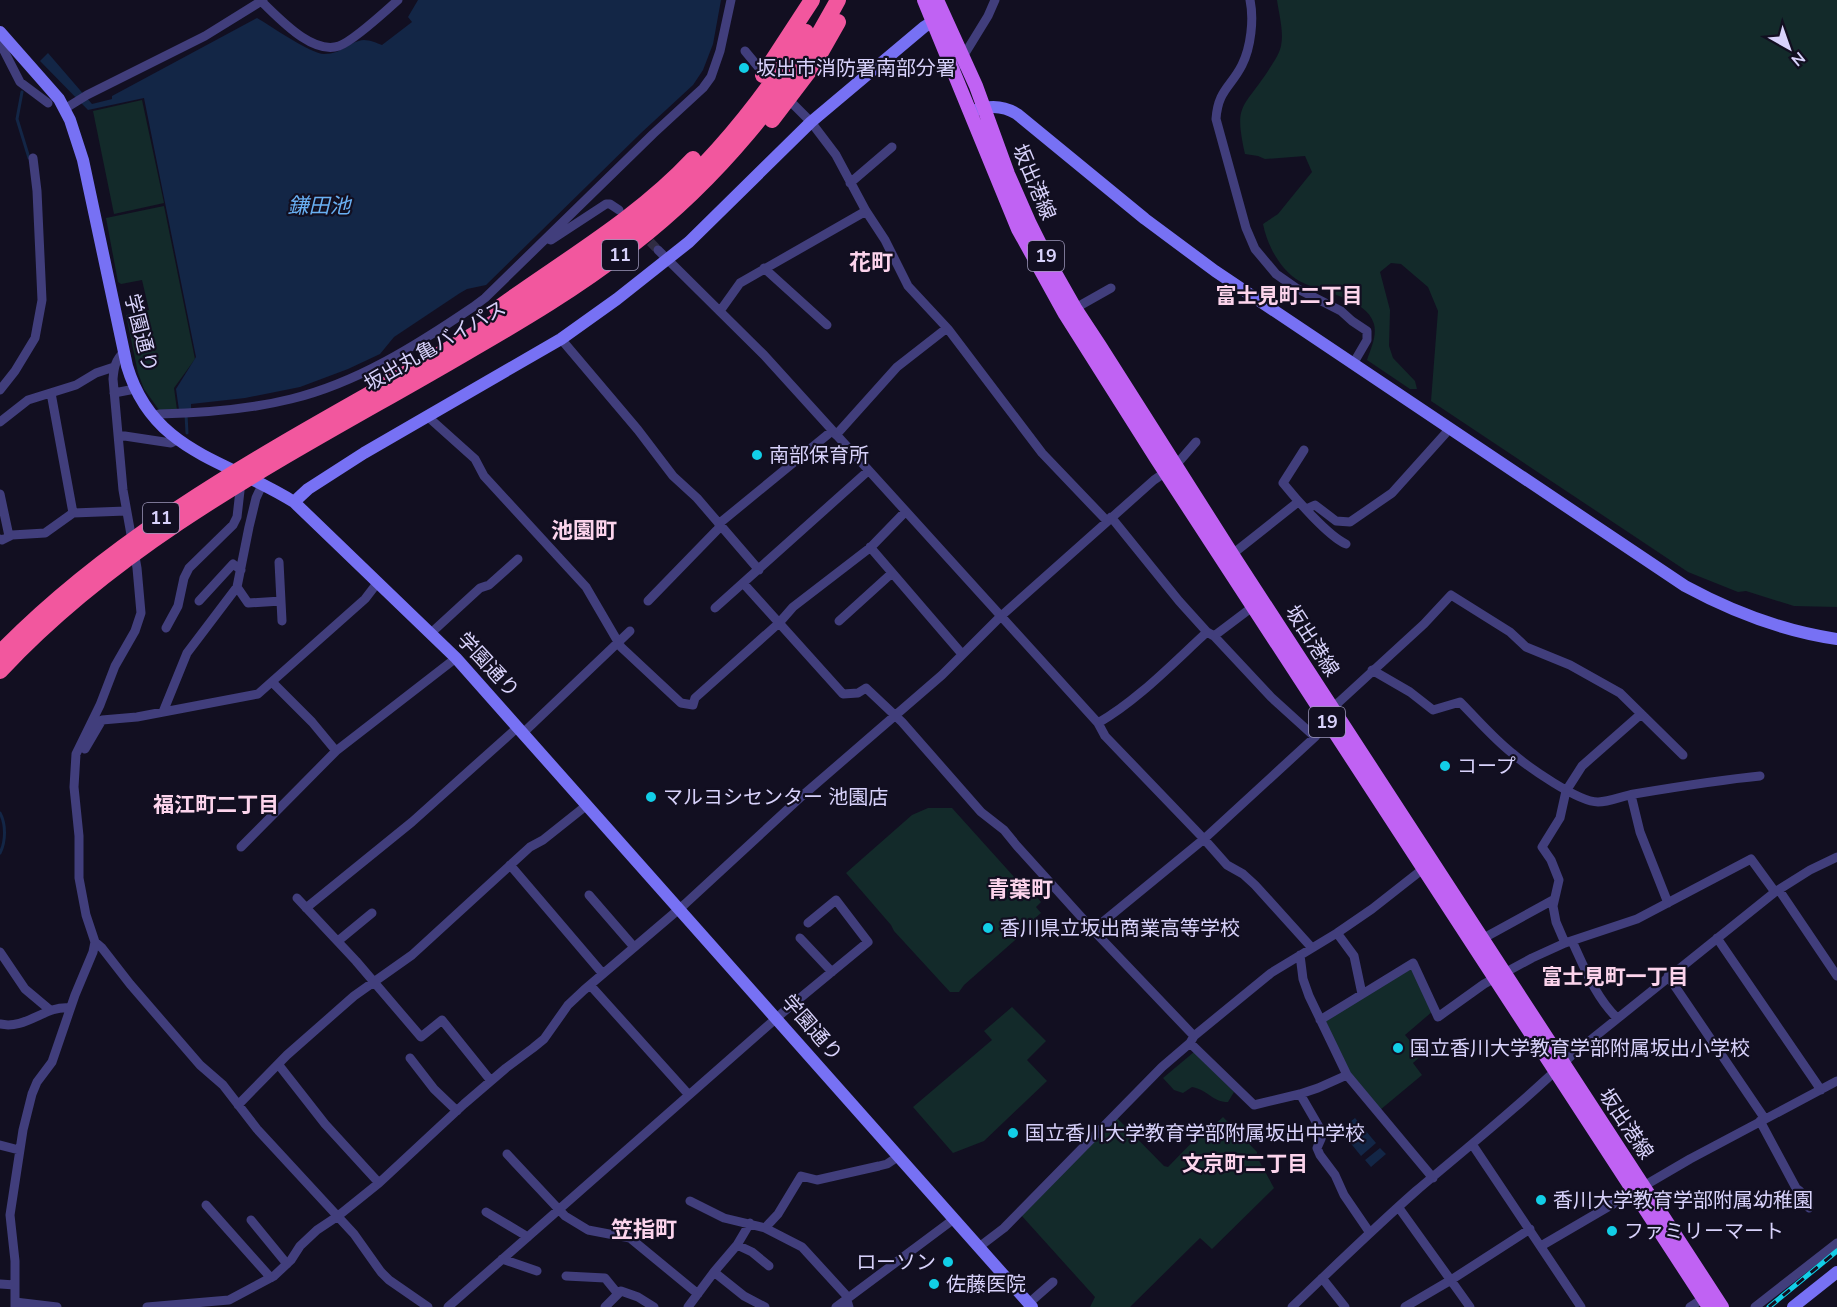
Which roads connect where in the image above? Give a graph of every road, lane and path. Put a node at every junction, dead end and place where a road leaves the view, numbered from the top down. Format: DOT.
graph roads {
  1 [pos="262,0"];
  2 [pos="398,0"];
  3 [pos="730,0"];
  4 [pos="804,0"];
  5 [pos="838,0"];
  6 [pos="849,0"];
  7 [pos="924,0"];
  8 [pos="937,0"];
  9 [pos="995,0"];
  10 [pos="1250,0"];
  11 [pos="822,6"];
  12 [pos="800,12"];
  13 [pos="938,19"];
  14 [pos="0,32"];
  15 [pos="0,43"];
  16 [pos="745,51"];
  17 [pos="964,57"];
  18 [pos="36,70"];
  19 [pos="953,72"];
  20 [pos="766,76"];
  21 [pos="20,82"];
  22 [pos="787,99"];
  23 [pos="48,103"];
  24 [pos="984,106"];
  25 [pos="66,108"];
  26 [pos="970,112"];
  27 [pos="811,122"];
  28 [pos="892,147"];
  29 [pos="33,158"];
  30 [pos="850,183"];
  31 [pos="619,210"];
  32 [pos="866,211"];
  33 [pos="546,238"];
  34 [pos="658,250"];
  35 [pos="668,260"];
  36 [pos="764,268"];
  37 [pos="1111,288"];
  38 [pos="1070,311"];
  39 [pos="720,312"];
  40 [pos="827,325"];
  41 [pos="947,328"];
  42 [pos="561,339"];
  43 [pos="124,352"];
  44 [pos="427,362"];
  45 [pos="1353,364"];
  46 [pos="114,367"];
  47 [pos="135,389"];
  48 [pos="0,390"];
  49 [pos="51,393"];
  50 [pos="114,393"];
  51 [pos="383,401"];
  52 [pos="152,416"];
  53 [pos="343,416"];
  54 [pos="427,416"];
  55 [pos="0,422"];
  56 [pos="1449,427"];
  57 [pos="834,433"];
  58 [pos="118,435"];
  59 [pos="177,440"];
  60 [pos="1196,441"];
  61 [pos="1304,450"];
  62 [pos="1170,469"];
  63 [pos="868,471"];
  64 [pos="244,474"];
  65 [pos="263,483"];
  66 [pos="0,494"];
  67 [pos="294,502"];
  68 [pos="1298,502"];
  69 [pos="1306,509"];
  70 [pos="126,512"];
  71 [pos="905,512"];
  72 [pos="73,513"];
  73 [pos="1109,519"];
  74 [pos="720,526"];
  75 [pos="4,539"];
  76 [pos="1346,544"];
  77 [pos="870,548"];
  78 [pos="0,550"];
  79 [pos="1228,558"];
  80 [pos="518,559"];
  81 [pos="279,562"];
  82 [pos="241,570"];
  83 [pos="759,570"];
  84 [pos="892,573"];
  85 [pos="378,582"];
  86 [pos="744,583"];
  87 [pos="237,587"];
  88 [pos="281,601"];
  89 [pos="648,601"];
  90 [pos="199,602"];
  91 [pos="1258,603"];
  92 [pos="716,608"];
  93 [pos="1000,617"];
  94 [pos="282,621"];
  95 [pos="839,621"];
  96 [pos="779,623"];
  97 [pos="166,628"];
  98 [pos="630,632"];
  99 [pos="431,633"];
  100 [pos="1211,634"];
  101 [pos="1837,639"];
  102 [pos="618,643"];
  103 [pos="962,654"];
  104 [pos="456,658"];
  105 [pos="3,659"];
  106 [pos="1372,670"];
  107 [pos="272,682"];
  108 [pos="1332,708"];
  109 [pos="163,712"];
  110 [pos="1641,714"];
  111 [pos="896,715"];
  112 [pos="1327,722"];
  113 [pos="1098,723"];
  114 [pos="520,730"];
  115 [pos="1315,737"];
  116 [pos="336,751"];
  117 [pos="76,754"];
  118 [pos="1683,755"];
  119 [pos="1760,776"];
  120 [pos="1566,790"];
  121 [pos="1631,795"];
  122 [pos="586,805"];
  123 [pos="1204,839"];
  124 [pos="241,847"];
  125 [pos="1837,857"];
  126 [pos="510,865"];
  127 [pos="1428,865"];
  128 [pos="1777,891"];
  129 [pos="589,895"];
  130 [pos="297,898"];
  131 [pos="1553,900"];
  132 [pos="1668,903"];
  133 [pos="306,908"];
  134 [pos="680,909"];
  135 [pos="372,914"];
  136 [pos="808,923"];
  137 [pos="1093,930"];
  138 [pos="1336,933"];
  139 [pos="800,938"];
  140 [pos="1717,938"];
  141 [pos="1482,939"];
  142 [pos="338,941"];
  143 [pos="95,942"];
  144 [pos="1569,942"];
  145 [pos="634,947"];
  146 [pos="1312,948"];
  147 [pos="0,952"];
  148 [pos="1300,955"];
  149 [pos="832,972"];
  150 [pos="603,974"];
  151 [pos="1500,976"];
  152 [pos="1668,976"];
  153 [pos="1837,976"];
  154 [pos="374,982"];
  155 [pos="590,985"];
  156 [pos="1362,994"];
  157 [pos="70,1008"];
  158 [pos="50,1010"];
  159 [pos="777,1018"];
  160 [pos="1617,1018"];
  161 [pos="1320,1020"];
  162 [pos="0,1024"];
  163 [pos="1192,1040"];
  164 [pos="410,1058"];
  165 [pos="278,1064"];
  166 [pos="1563,1064"];
  167 [pos="1347,1075"];
  168 [pos="491,1081"];
  169 [pos="1837,1081"];
  170 [pos="1821,1090"];
  171 [pos="1300,1094"];
  172 [pos="689,1095"];
  173 [pos="238,1105"];
  174 [pos="457,1111"];
  175 [pos="1763,1120"];
  176 [pos="1472,1144"];
  177 [pos="0,1145"];
  178 [pos="20,1150"];
  179 [pos="507,1154"];
  180 [pos="899,1156"];
  181 [pos="1433,1178"];
  182 [pos="379,1183"];
  183 [pos="1639,1189"];
  184 [pos="690,1201"];
  185 [pos="206,1205"];
  186 [pos="1399,1208"];
  187 [pos="1809,1208"];
  188 [pos="558,1211"];
  189 [pos="486,1212"];
  190 [pos="338,1216"];
  191 [pos="954,1219"];
  192 [pos="250,1220"];
  193 [pos="750,1223"];
  194 [pos="765,1228"];
  195 [pos="1530,1229"];
  196 [pos="1370,1233"];
  197 [pos="528,1237"];
  198 [pos="1837,1243"];
  199 [pos="737,1245"];
  200 [pos="1541,1246"];
  201 [pos="979,1247"];
  202 [pos="502,1259"];
  203 [pos="287,1264"];
  204 [pos="769,1266"];
  205 [pos="537,1271"];
  206 [pos="714,1272"];
  207 [pos="1837,1272"];
  208 [pos="566,1276"];
  209 [pos="271,1278"];
  210 [pos="1322,1278"];
  211 [pos="1451,1280"];
  212 [pos="1053,1282"];
  213 [pos="0,1284"];
  214 [pos="15,1285"];
  215 [pos="618,1294"];
  216 [pos="698,1294"];
  217 [pos="1708,1300"];
  218 [pos="848,1302"];
  219 [pos="228,1303"];
  220 [pos="15,1304"];
  221 [pos="1030,1305"];
  222 [pos="423,1306"];
  223 [pos="691,1306"];
  224 [pos="57,1307"];
  225 [pos="147,1307"];
  226 [pos="448,1307"];
  227 [pos="605,1307"];
  228 [pos="654,1307"];
  229 [pos="765,1307"];
  230 [pos="836,1307"];
  231 [pos="1293,1307"];
  232 [pos="1345,1307"];
  233 [pos="1405,1307"];
  234 [pos="1470,1307"];
  235 [pos="1581,1307"];
  236 [pos="1690,1307"];
  237 [pos="1722,1307"];
  238 [pos="1755,1307"];
  239 [pos="1793,1307"];
  1 -- 2 [label="street"];
  1 -- 25 [label="street"];
  3 -- 33 [label="street"];
  4 -- 12 [label="street"];
  5 -- 11 [label="highway, 坂出丸亀バイパス / 11"];
  6 -- 22 [label="highway"];
  7 -- 13 [label="main road, 坂出港線 / 19"];
  8 -- 13 [label="main road, 坂出港線 / 19"];
  9 -- 17 [label="street"];
  10 -- 45 [label="street"];
  11 -- 20 [label="highway"];
  11 -- 44 [label="highway, 坂出丸亀バイパス / 11"];
  11 -- 51 [label="highway, 坂出丸亀バイパス / 11"];
  13 -- 17 [label="main road, 坂出港線 / 19"];
  13 -- 19 [label="main road, 坂出港線 / 19"];
  13 -- 27 [label="street"];
  14 -- 18 [label="street, 学園通り"];
  15 -- 21 [label="street"];
  16 -- 20 [label="street"];
  17 -- 19 [label="street"];
  17 -- 24 [label="main road, 坂出港線 / 19"];
  18 -- 21 [label="street"];
  18 -- 25 [label="street, 学園通り"];
  19 -- 26 [label="main road, 坂出港線 / 19"];
  20 -- 44 [label="highway"];
  21 -- 23 [label="street"];
  22 -- 27 [label="street"];
  22 -- 51 [label="highway, 11"];
  24 -- 26 [label="street"];
  24 -- 38 [label="main road, 坂出港線 / 19"];
  24 -- 45 [label="street"];
  25 -- 43 [label="street, 学園通り"];
  26 -- 38 [label="main road, 坂出港線 / 19"];
  27 -- 30 [label="street"];
  27 -- 35 [label="street"];
  28 -- 30 [label="street"];
  29 -- 48 [label="street"];
  30 -- 32 [label="street"];
  31 -- 33 [label="street"];
  32 -- 36 [label="street"];
  32 -- 41 [label="street"];
  33 -- 52 [label="street"];
  34 -- 35 [label="street"];
  35 -- 39 [label="street"];
  35 -- 42 [label="street"];
  36 -- 39 [label="street"];
  36 -- 40 [label="street"];
  37 -- 38 [label="street"];
  38 -- 62 [label="main road, 坂出港線 / 19"];
  39 -- 57 [label="street"];
  41 -- 57 [label="street"];
  41 -- 73 [label="street"];
  42 -- 54 [label="street"];
  42 -- 74 [label="street"];
  43 -- 46 [label="street"];
  43 -- 47 [label="street, 学園通り"];
  44 -- 53 [label="highway, 坂出丸亀バイパス / 11"];
  45 -- 56 [label="street"];
  46 -- 49 [label="street"];
  46 -- 50 [label="street"];
  47 -- 50 [label="street"];
  47 -- 52 [label="street, 学園通り"];
  49 -- 55 [label="street"];
  49 -- 72 [label="street"];
  50 -- 58 [label="street"];
  51 -- 53 [label="highway, 坂出丸亀バイパス / 11"];
  52 -- 59 [label="street, 学園通り"];
  53 -- 105 [label="highway, 坂出丸亀バイパス / 11"];
  54 -- 67 [label="street"];
  54 -- 102 [label="street"];
  56 -- 69 [label="street"];
  56 -- 101 [label="street"];
  57 -- 63 [label="street"];
  57 -- 74 [label="street"];
  58 -- 59 [label="street"];
  58 -- 70 [label="street"];
  59 -- 64 [label="street, 学園通り"];
  60 -- 62 [label="street"];
  61 -- 68 [label="street"];
  62 -- 73 [label="street"];
  62 -- 79 [label="main road, 坂出港線 / 19"];
  63 -- 71 [label="street"];
  63 -- 83 [label="street"];
  64 -- 65 [label="street, 学園通り"];
  64 -- 97 [label="street"];
  65 -- 67 [label="street, 学園通り"];
  65 -- 82 [label="street"];
  66 -- 75 [label="street"];
  67 -- 85 [label="street, 学園通り"];
  68 -- 69 [label="street"];
  68 -- 79 [label="street"];
  69 -- 76 [label="street"];
  70 -- 72 [label="street"];
  70 -- 117 [label="street"];
  71 -- 77 [label="street"];
  71 -- 93 [label="street"];
  72 -- 75 [label="street"];
  73 -- 93 [label="street"];
  73 -- 100 [label="street"];
  74 -- 83 [label="street"];
  74 -- 89 [label="street"];
  75 -- 78 [label="street"];
  77 -- 84 [label="street"];
  77 -- 96 [label="street"];
  79 -- 91 [label="main road, 坂出港線 / 19"];
  80 -- 99 [label="street"];
  81 -- 88 [label="street"];
  82 -- 87 [label="street"];
  82 -- 90 [label="street"];
  83 -- 86 [label="street"];
  84 -- 95 [label="street"];
  84 -- 103 [label="street"];
  85 -- 99 [label="street, 学園通り"];
  85 -- 107 [label="street"];
  86 -- 92 [label="street"];
  86 -- 96 [label="street"];
  87 -- 88 [label="street"];
  87 -- 109 [label="street"];
  88 -- 94 [label="street"];
  91 -- 100 [label="street"];
  91 -- 108 [label="main road, 坂出港線 / 19"];
  91 -- 112 [label="main road, 坂出港線 / 19"];
  93 -- 103 [label="street"];
  93 -- 113 [label="street"];
  96 -- 102 [label="street"];
  96 -- 111 [label="street"];
  98 -- 102 [label="street"];
  99 -- 104 [label="street, 学園通り"];
  100 -- 113 [label="street"];
  100 -- 115 [label="street"];
  102 -- 114 [label="street"];
  103 -- 111 [label="street"];
  104 -- 114 [label="street, 学園通り"];
  104 -- 116 [label="street"];
  106 -- 108 [label="street"];
  106 -- 110 [label="street"];
  106 -- 120 [label="street"];
  107 -- 109 [label="street"];
  107 -- 116 [label="street"];
  108 -- 112 [label="street"];
  108 -- 127 [label="main road, 坂出港線 / 19"];
  109 -- 117 [label="street"];
  110 -- 118 [label="street"];
  110 -- 120 [label="street"];
  111 -- 134 [label="street"];
  111 -- 137 [label="street"];
  112 -- 115 [label="street"];
  112 -- 127 [label="main road, 坂出港線 / 19"];
  113 -- 123 [label="street"];
  114 -- 122 [label="street, 学園通り"];
  114 -- 133 [label="street"];
  115 -- 123 [label="street"];
  116 -- 124 [label="street"];
  117 -- 143 [label="street"];
  119 -- 121 [label="street"];
  120 -- 121 [label="street"];
  120 -- 131 [label="street"];
  121 -- 132 [label="street"];
  122 -- 126 [label="street"];
  122 -- 134 [label="street, 学園通り"];
  123 -- 137 [label="street"];
  123 -- 146 [label="street"];
  125 -- 128 [label="street"];
  126 -- 150 [label="street"];
  126 -- 154 [label="street"];
  127 -- 138 [label="street"];
  127 -- 141 [label="main road, 坂出港線 / 19"];
  127 -- 151 [label="main road, 坂出港線 / 19"];
  128 -- 132 [label="street"];
  128 -- 140 [label="street"];
  128 -- 153 [label="street"];
  129 -- 145 [label="street"];
  130 -- 133 [label="street"];
  131 -- 141 [label="street"];
  131 -- 144 [label="street"];
  132 -- 144 [label="street"];
  133 -- 142 [label="street"];
  134 -- 145 [label="street"];
  134 -- 159 [label="street, 学園通り"];
  135 -- 142 [label="street"];
  136 -- 149 [label="street"];
  137 -- 163 [label="street"];
  138 -- 146 [label="street"];
  138 -- 156 [label="street"];
  139 -- 149 [label="street"];
  140 -- 152 [label="street"];
  140 -- 170 [label="street"];
  141 -- 151 [label="main road, 坂出港線 / 19"];
  142 -- 154 [label="street"];
  143 -- 157 [label="street"];
  143 -- 173 [label="street"];
  144 -- 151 [label="street"];
  144 -- 160 [label="street"];
  145 -- 150 [label="street"];
  146 -- 148 [label="street"];
  147 -- 158 [label="street"];
  148 -- 161 [label="street"];
  148 -- 163 [label="street"];
  149 -- 159 [label="street"];
  150 -- 155 [label="street"];
  151 -- 156 [label="street"];
  151 -- 166 [label="main road, 坂出港線 / 19"];
  152 -- 160 [label="street"];
  152 -- 175 [label="street"];
  154 -- 165 [label="street"];
  154 -- 168 [label="street"];
  155 -- 168 [label="street"];
  155 -- 172 [label="street"];
  156 -- 161 [label="street"];
  157 -- 158 [label="street"];
  157 -- 178 [label="street"];
  158 -- 162 [label="street"];
  159 -- 172 [label="street"];
  159 -- 180 [label="street, 学園通り"];
  160 -- 166 [label="street"];
  161 -- 167 [label="street"];
  163 -- 171 [label="street"];
  163 -- 201 [label="street"];
  164 -- 174 [label="street"];
  165 -- 173 [label="street"];
  165 -- 182 [label="street"];
  166 -- 176 [label="street"];
  166 -- 183 [label="main road, 坂出港線 / 19"];
  167 -- 171 [label="street"];
  167 -- 181 [label="street"];
  168 -- 174 [label="street"];
  169 -- 170 [label="street"];
  170 -- 175 [label="street"];
  171 -- 196 [label="street"];
  172 -- 188 [label="street"];
  173 -- 190 [label="street"];
  174 -- 182 [label="street"];
  175 -- 183 [label="street"];
  175 -- 187 [label="street"];
  176 -- 181 [label="street"];
  176 -- 195 [label="street"];
  177 -- 178 [label="street"];
  178 -- 214 [label="street"];
  179 -- 188 [label="street"];
  180 -- 191 [label="street, 学園通り"];
  180 -- 194 [label="street"];
  181 -- 186 [label="street"];
  182 -- 190 [label="street"];
  183 -- 200 [label="street"];
  183 -- 217 [label="main road, 坂出港線 / 19"];
  184 -- 193 [label="street"];
  185 -- 209 [label="street"];
  186 -- 196 [label="street"];
  186 -- 211 [label="street"];
  188 -- 197 [label="street"];
  188 -- 216 [label="street"];
  189 -- 197 [label="street"];
  190 -- 203 [label="street"];
  190 -- 222 [label="street"];
  191 -- 201 [label="street, 学園通り"];
  191 -- 218 [label="street"];
  192 -- 203 [label="street"];
  193 -- 194 [label="street"];
  193 -- 199 [label="street"];
  194 -- 218 [label="street"];
  195 -- 200 [label="street"];
  195 -- 211 [label="street"];
  196 -- 210 [label="street"];
  197 -- 202 [label="street"];
  198 -- 238 [label="street"];
  199 -- 204 [label="street"];
  199 -- 206 [label="street"];
  200 -- 235 [label="street"];
  201 -- 221 [label="street, 学園通り"];
  202 -- 205 [label="street"];
  202 -- 226 [label="street"];
  203 -- 209 [label="street"];
  206 -- 216 [label="street"];
  206 -- 229 [label="street"];
  207 -- 239 [label="street"];
  208 -- 215 [label="street"];
  209 -- 219 [label="street"];
  210 -- 231 [label="street"];
  210 -- 232 [label="street"];
  211 -- 233 [label="street"];
  211 -- 234 [label="street"];
  212 -- 221 [label="street"];
  213 -- 214 [label="street"];
  214 -- 220 [label="street"];
  215 -- 227 [label="street"];
  215 -- 228 [label="street"];
  216 -- 223 [label="street"];
  217 -- 236 [label="street"];
  217 -- 237 [label="main road, 坂出港線 / 19"];
  218 -- 230 [label="street"];
  219 -- 225 [label="street"];
  220 -- 224 [label="street"];
}
